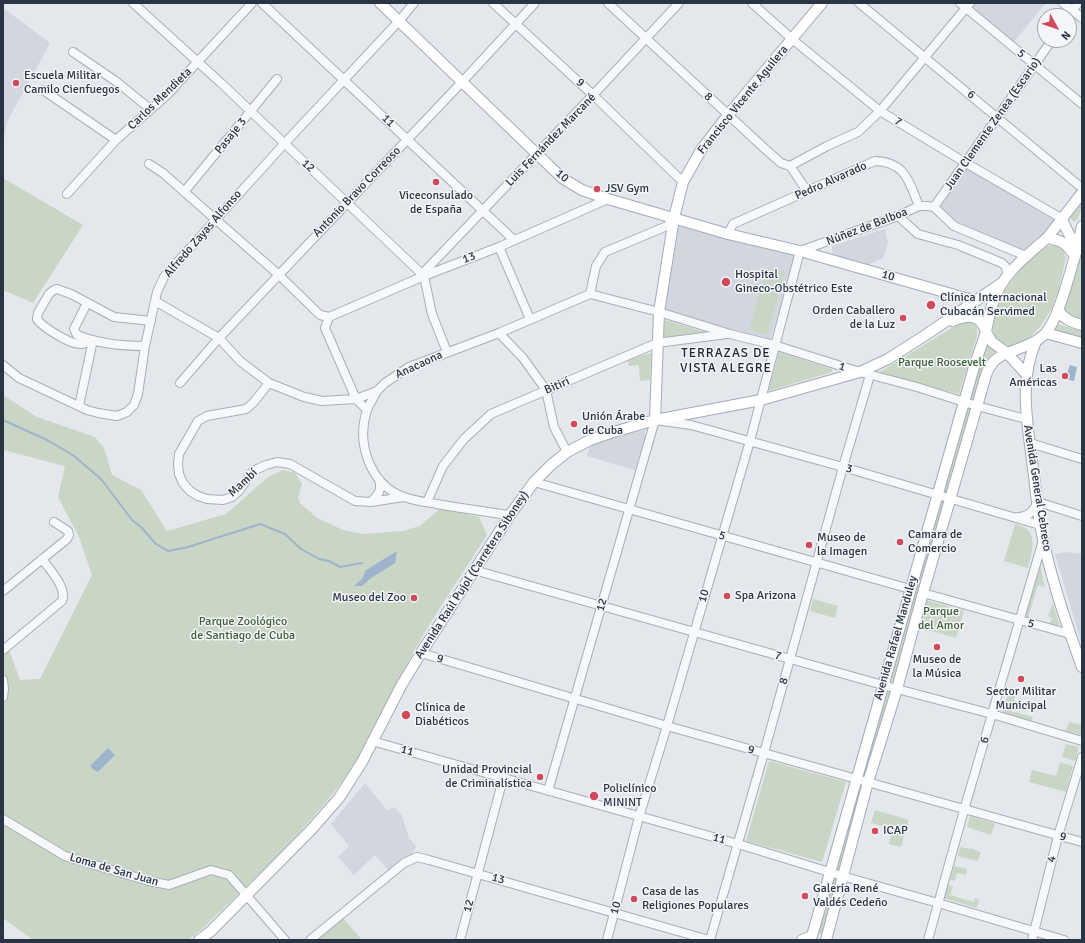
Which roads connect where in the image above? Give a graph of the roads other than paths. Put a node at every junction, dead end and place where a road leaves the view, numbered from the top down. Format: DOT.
graph roads {
  1 [pos="133,3"];
  2 [pos="252,3"];
  3 [pos="262,3"];
  4 [pos="380,3"];
  5 [pos="414,3"];
  6 [pos="493,3"];
  7 [pos="535,3"];
  8 [pos="608,3"];
  9 [pos="679,3"];
  10 [pos="752,3"];
  11 [pos="822,3"];
  12 [pos="859,3"];
  13 [pos="965,5"];
  14 [pos="399,21"];
  15 [pos="516,23"];
  16 [pos="646,38"];
  17 [pos="792,39"];
  18 [pos="1047,48"];
  19 [pos="73,52"];
  20 [pos="925,57"];
  21 [pos="198,62"];
  22 [pos="1035,66"];
  23 [pos="277,79"];
  24 [pos="344,80"];
  25 [pos="462,82"];
  26 [pos="43,90"];
  27 [pos="593,95"];
  28 [pos="1082,104"];
  29 [pos="150,109"];
  30 [pos="251,111"];
  31 [pos="880,111"];
  32 [pos="728,115"];
  33 [pos="998,117"];
  34 [pos="116,140"];
  35 [pos="407,140"];
  36 [pos="284,144"];
  37 [pos="537,154"];
  38 [pos="966,163"];
  39 [pos="150,164"];
  40 [pos="790,166"];
  41 [pos="683,182"];
  42 [pos="1082,188"];
  43 [pos="807,191"];
  44 [pos="184,192"];
  45 [pos="1082,192"];
  46 [pos="67,194"];
  47 [pos="608,199"];
  48 [pos="347,202"];
  49 [pos="919,206"];
  50 [pos="934,207"];
  51 [pos="483,211"];
  52 [pos="898,216"];
  53 [pos="1063,216"];
  54 [pos="674,218"];
  55 [pos="215,219"];
  56 [pos="1082,225"];
  57 [pos="728,234"];
  58 [pos="1047,238"];
  59 [pos="514,240"];
  60 [pos="499,247"];
  61 [pos="800,251"];
  62 [pos="1076,253"];
  63 [pos="1026,256"];
  64 [pos="278,275"];
  65 [pos="424,276"];
  66 [pos="1004,280"];
  67 [pos="590,294"];
  68 [pos="154,301"];
  69 [pos="976,301"];
  70 [pos="86,303"];
  71 [pos="1058,309"];
  72 [pos="659,312"];
  73 [pos="329,317"];
  74 [pos="530,319"];
  75 [pos="151,321"];
  76 [pos="941,325"];
  77 [pos="1082,325"];
  78 [pos="986,332"];
  79 [pos="498,333"];
  80 [pos="1046,333"];
  81 [pos="730,334"];
  82 [pos="219,338"];
  83 [pos="93,340"];
  84 [pos="1036,341"];
  85 [pos="657,343"];
  86 [pos="1082,343"];
  87 [pos="774,345"];
  88 [pos="145,346"];
  89 [pos="447,352"];
  90 [pos="1006,353"];
  91 [pos="3,364"];
  92 [pos="860,372"];
  93 [pos="1026,374"];
  94 [pos="870,375"];
  95 [pos="180,383"];
  96 [pos="270,383"];
  97 [pos="546,390"];
  98 [pos="377,391"];
  99 [pos="356,399"];
  100 [pos="761,400"];
  101 [pos="964,402"];
  102 [pos="79,406"];
  103 [pos="977,406"];
  104 [pos="367,410"];
  105 [pos="1026,419"];
  106 [pos="655,420"];
  107 [pos="750,441"];
  108 [pos="1030,443"];
  109 [pos="567,452"];
  110 [pos="1082,459"];
  111 [pos="843,467"];
  112 [pos="379,479"];
  113 [pos="534,482"];
  114 [pos="937,495"];
  115 [pos="403,497"];
  116 [pos="950,498"];
  117 [pos="371,502"];
  118 [pos="427,502"];
  119 [pos="1038,502"];
  120 [pos="630,509"];
  121 [pos="510,515"];
  122 [pos="1082,516"];
  123 [pos="1015,517"];
  124 [pos="54,522"];
  125 [pos="1040,525"];
  126 [pos="722,535"];
  127 [pos="1043,540"];
  128 [pos="42,559"];
  129 [pos="817,563"];
  130 [pos="474,570"];
  131 [pos="910,589"];
  132 [pos="3,590"];
  133 [pos="923,593"];
  134 [pos="602,606"];
  135 [pos="1019,621"];
  136 [pos="694,632"];
  137 [pos="1070,634"];
  138 [pos="3,649"];
  139 [pos="421,653"];
  140 [pos="790,659"];
  141 [pos="1082,667"];
  142 [pos="3,680"];
  143 [pos="883,685"];
  144 [pos="897,689"];
  145 [pos="3,697"];
  146 [pos="574,698"];
  147 [pos="992,714"];
  148 [pos="667,726"];
  149 [pos="372,741"];
  150 [pos="1082,741"];
  151 [pos="764,753"];
  152 [pos="1082,757"];
  153 [pos="503,779"];
  154 [pos="856,779"];
  155 [pos="868,782"];
  156 [pos="548,791"];
  157 [pos="964,810"];
  158 [pos="639,817"];
  159 [pos="3,819"];
  160 [pos="1058,836"];
  161 [pos="1082,842"];
  162 [pos="738,844"];
  163 [pos="829,872"];
  164 [pos="478,874"];
  165 [pos="843,876"];
  166 [pos="246,896"];
  167 [pos="938,903"];
  168 [pos="615,913"];
  169 [pos="1034,931"];
  170 [pos="812,936"];
  171 [pos="199,940"];
  172 [pos="285,940"];
  173 [pos="310,940"];
  174 [pos="460,940"];
  175 [pos="607,940"];
  176 [pos="709,940"];
  177 [pos="802,940"];
  178 [pos="826,940"];
  179 [pos="928,940"];
  180 [pos="1032,940"];
  181 [pos="1064,940"];
  1 -- 21 [label="street, 12"];
  2 -- 21 [label="street, Carlos Mendieta"];
  3 -- 24 [label="street, 11"];
  4 -- 14 [label="main road, 10"];
  5 -- 14 [label="street, Alfredo Zayas Alfonso"];
  6 -- 15 [label="street, 9"];
  7 -- 15 [label="street, Antonio Bravo Correoso"];
  8 -- 16 [label="street, 8"];
  9 -- 16 [label="street, Luis Fernández Marcané"];
  10 -- 17 [label="street, 7"];
  11 -- 17 [label="main road, Francisco Vicente Aguilera"];
  12 -- 20 [label="street, 6"];
  13 -- 20 [label="street"];
  13 -- 22 [label="street, 5"];
  14 -- 24 [label="street, Alfredo Zayas Alfonso"];
  14 -- 25 [label="main road, 10"];
  15 -- 25 [label="street, Antonio Bravo Correoso"];
  15 -- 27 [label="street, 9"];
  16 -- 27 [label="street, Luis Fernández Marcané"];
  16 -- 32 [label="street, 8"];
  17 -- 31 [label="street, 7"];
  17 -- 32 [label="main road, Francisco Vicente Aguilera"];
  18 -- 22 [label="street, Juan Clemente Zenea (Escario)"];
  19 -- 29 [label="street"];
  20 -- 31 [label="street"];
  20 -- 33 [label="street, 6"];
  21 -- 29 [label="street, Carlos Mendieta"];
  21 -- 30 [label="street, 12"];
  22 -- 28 [label="street, 5"];
  22 -- 33 [label="street, Juan Clemente Zenea (Escario)"];
  23 -- 30 [label="street, Pasaje 3"];
  24 -- 35 [label="street, 11"];
  24 -- 36 [label="street, Alfredo Zayas Alfonso"];
  25 -- 35 [label="street, Antonio Bravo Correoso"];
  25 -- 37 [label="main road, 10"];
  26 -- 34 [label="street"];
  27 -- 37 [label="street, Luis Fernández Marcané"];
  27 -- 41 [label="street, 9"];
  29 -- 34 [label="street, Carlos Mendieta"];
  30 -- 36 [label="street, 12"];
  30 -- 44 [label="street, Pasaje 3"];
  31 -- 38 [label="street, 7"];
  31 -- 40 [label="street"];
  32 -- 40 [label="street, 8"];
  32 -- 41 [label="main road, Francisco Vicente Aguilera"];
  33 -- 38 [label="street, Juan Clemente Zenea (Escario)"];
  33 -- 42 [label="street, 6"];
  34 -- 46 [label="street, Carlos Mendieta"];
  35 -- 48 [label="street, Antonio Bravo Correoso"];
  35 -- 51 [label="street, 11"];
  36 -- 48 [label="street, 12"];
  36 -- 55 [label="street, Alfredo Zayas Alfonso"];
  37 -- 47 [label="main road, 10"];
  37 -- 51 [label="street, Luis Fernández Marcané"];
  38 -- 50 [label="street, Juan Clemente Zenea (Escario)"];
  38 -- 53 [label="street, 7"];
  39 -- 44 [label="street"];
  40 -- 43 [label="street, 8"];
  41 -- 54 [label="main road, Francisco Vicente Aguilera"];
  43 -- 49 [label="street, Pedro Alvarado"];
  43 -- 57 [label="street, Pedro Alvarado"];
  44 -- 55 [label="street"];
  45 -- 53 [label="main road"];
  47 -- 54 [label="main road, 10"];
  47 -- 59 [label="street, 13"];
  48 -- 64 [label="street, Antonio Bravo Correoso"];
  48 -- 65 [label="street, 12"];
  49 -- 50 [label="street, Núñez de Balboa"];
  49 -- 52 [label="street, Núñez de Balboa"];
  50 -- 63 [label="street"];
  51 -- 59 [label="street, 11"];
  51 -- 65 [label="street, Luis Fernández Marcané"];
  52 -- 61 [label="street, Núñez de Balboa"];
  52 -- 66 [label="street"];
  53 -- 56 [label="main road"];
  53 -- 58 [label="main road"];
  53 -- 62 [label="main road"];
  54 -- 57 [label="main road, 10"];
  54 -- 67 [label="street"];
  54 -- 72 [label="main road, Francisco Vicente Aguilera"];
  55 -- 64 [label="street"];
  55 -- 68 [label="street, Alfredo Zayas Alfonso"];
  56 -- 62 [label="main road"];
  57 -- 61 [label="main road, 10"];
  58 -- 62 [label="main road"];
  58 -- 63 [label="main road"];
  59 -- 60 [label="street, 13"];
  60 -- 65 [label="street, 13"];
  60 -- 74 [label="street"];
  61 -- 69 [label="main road, 10"];
  61 -- 87 [label="street, 10"];
  62 -- 71 [label="main road"];
  63 -- 66 [label="main road"];
  64 -- 73 [label="street"];
  64 -- 82 [label="street, Antonio Bravo Correoso"];
  65 -- 73 [label="street, 13"];
  65 -- 89 [label="street"];
  66 -- 69 [label="main road, Avenida Raúl Pujol (Carretera Siboney)"];
  66 -- 78 [label="main road, Avenida Rafael Manduley"];
  67 -- 72 [label="street"];
  67 -- 74 [label="street, Anacaona"];
  68 -- 75 [label="street, Alfredo Zayas Alfonso"];
  68 -- 82 [label="street, Anacaona"];
  69 -- 76 [label="main road, Avenida Raúl Pujol (Carretera Siboney)"];
  70 -- 75 [label="street"];
  70 -- 83 [label="street"];
  70 -- 83 [label="street"];
  71 -- 77 [label="main road"];
  71 -- 80 [label="main road"];
  72 -- 81 [label="street, 1"];
  72 -- 85 [label="main road, Francisco Vicente Aguilera"];
  73 -- 99 [label="street"];
  74 -- 79 [label="street, Anacaona"];
  75 -- 88 [label="street, Alfredo Zayas Alfonso"];
  76 -- 78 [label="main road, Avenida Raúl Pujol (Carretera Siboney)"];
  76 -- 92 [label="main road, Avenida Raúl Pujol (Carretera Siboney)"];
  78 -- 90 [label="main road, Avenida Raúl Pujol (Carretera Siboney)"];
  78 -- 101 [label="main road, Avenida Rafael Manduley"];
  79 -- 89 [label="street, Anacaona"];
  79 -- 97 [label="street"];
  80 -- 84 [label="main road, Avenida Rafael Manduley"];
  80 -- 86 [label="main road"];
  81 -- 85 [label="street, Bitirí"];
  81 -- 87 [label="street, 1"];
  82 -- 95 [label="street, Antonio Bravo Correoso"];
  82 -- 96 [label="street, Anacaona"];
  83 -- 88 [label="street"];
  83 -- 102 [label="street"];
  84 -- 90 [label="main road, Avenida Rafael Manduley"];
  84 -- 93 [label="main road, Avenida General Cebreco"];
  85 -- 97 [label="street, Bitirí"];
  85 -- 106 [label="main road, Francisco Vicente Aguilera"];
  87 -- 92 [label="street, 1"];
  87 -- 100 [label="street, 10"];
  88 -- 102 [label="street, Alfredo Zayas Alfonso"];
  89 -- 98 [label="street, Anacaona"];
  90 -- 93 [label="main road"];
  90 -- 103 [label="main road, Avenida Rafael Manduley"];
  91 -- 102 [label="street, Alfredo Zayas Alfonso"];
  92 -- 94 [label="street, 1"];
  92 -- 100 [label="main road, Avenida Raúl Pujol (Carretera Siboney)"];
  93 -- 105 [label="main road, Avenida General Cebreco"];
  94 -- 101 [label="street, 1"];
  94 -- 111 [label="street, 8"];
  96 -- 99 [label="street, Anacaona"];
  96 -- 117 [label="street, Mambí"];
  97 -- 109 [label="street"];
  97 -- 118 [label="street, Bitirí"];
  98 -- 99 [label="street, Anacaona"];
  98 -- 104 [label="street"];
  99 -- 104 [label="street"];
  100 -- 106 [label="main road, Avenida Raúl Pujol (Carretera Siboney)"];
  100 -- 107 [label="street, 10"];
  101 -- 103 [label="street, 1"];
  101 -- 114 [label="main road, Avenida Rafael Manduley"];
  103 -- 105 [label="street, 1"];
  103 -- 116 [label="main road, Avenida Rafael Manduley"];
  104 -- 112 [label="street"];
  105 -- 108 [label="main road, Avenida General Cebreco"];
  106 -- 107 [label="street, 3"];
  106 -- 109 [label="main road, Avenida Raúl Pujol (Carretera Siboney)"];
  106 -- 120 [label="street, 12"];
  107 -- 111 [label="street, 3"];
  107 -- 126 [label="street, 10"];
  108 -- 110 [label="street"];
  108 -- 119 [label="main road, Avenida General Cebreco"];
  109 -- 113 [label="main road, Avenida Raúl Pujol (Carretera Siboney)"];
  111 -- 114 [label="street, 3"];
  111 -- 129 [label="street, 8"];
  112 -- 115 [label="street"];
  112 -- 117 [label="street"];
  113 -- 120 [label="street, 5"];
  113 -- 121 [label="main road, Avenida Raúl Pujol (Carretera Siboney)"];
  114 -- 116 [label="street, 3"];
  114 -- 131 [label="main road, Avenida Rafael Manduley"];
  115 -- 117 [label="street, Mambí"];
  115 -- 118 [label="street"];
  116 -- 123 [label="street, 3"];
  116 -- 133 [label="main road, Avenida Rafael Manduley"];
  118 -- 121 [label="street"];
  119 -- 122 [label="street"];
  119 -- 123 [label="street"];
  119 -- 125 [label="main road, Avenida General Cebreco"];
  120 -- 126 [label="street, 5"];
  120 -- 134 [label="street, 12"];
  121 -- 130 [label="main road, Avenida Raúl Pujol (Carretera Siboney)"];
  123 -- 125 [label="street, 3"];
  124 -- 128 [label="street"];
  125 -- 127 [label="main road, Avenida General Cebreco"];
  126 -- 129 [label="street, 5"];
  126 -- 136 [label="street, 10"];
  127 -- 135 [label="street, 6"];
  127 -- 137 [label="main road, Avenida General Cebreco"];
  128 -- 132 [label="street"];
  128 -- 138 [label="street"];
  129 -- 131 [label="street, 5"];
  129 -- 140 [label="street, 8"];
  130 -- 134 [label="street, 7"];
  130 -- 139 [label="main road, Avenida Raúl Pujol (Carretera Siboney)"];
  131 -- 143 [label="main road, Avenida Rafael Manduley"];
  133 -- 135 [label="street, 5"];
  133 -- 144 [label="main road, Avenida Rafael Manduley"];
  134 -- 136 [label="street, 7"];
  134 -- 146 [label="street, 12"];
  135 -- 137 [label="street, 5"];
  135 -- 147 [label="street, 6"];
  136 -- 140 [label="street, 7"];
  136 -- 148 [label="street, 10"];
  137 -- 141 [label="main road, Avenida General Cebreco"];
  139 -- 146 [label="street, 9"];
  139 -- 149 [label="main road, Avenida Raúl Pujol (Carretera Siboney)"];
  140 -- 143 [label="street, 7"];
  140 -- 151 [label="street, 8"];
  142 -- 145 [label="street"];
  143 -- 144 [label="street, 7"];
  143 -- 154 [label="main road, Avenida Rafael Manduley"];
  144 -- 147 [label="street, 7"];
  144 -- 155 [label="main road, Avenida Rafael Manduley"];
  146 -- 148 [label="street, 9"];
  146 -- 156 [label="street, 12"];
  147 -- 150 [label="street, 7"];
  147 -- 157 [label="street, 6"];
  148 -- 151 [label="street, 9"];
  148 -- 158 [label="street, 10"];
  149 -- 153 [label="street, 11"];
  149 -- 166 [label="main road, Avenida Raúl Pujol (Carretera Siboney)"];
  151 -- 154 [label="street, 9"];
  151 -- 162 [label="street, 8"];
  152 -- 160 [label="street, 4"];
  153 -- 156 [label="street, 11"];
  153 -- 164 [label="street, 12"];
  154 -- 155 [label="street, 9"];
  154 -- 163 [label="main road, Avenida Rafael Manduley"];
  155 -- 157 [label="street, 9"];
  155 -- 165 [label="main road, Avenida Rafael Manduley"];
  156 -- 158 [label="street, 11"];
  157 -- 160 [label="street, 9"];
  157 -- 167 [label="street, 6"];
  158 -- 162 [label="street, 11"];
  158 -- 168 [label="street, 10"];
  159 -- 166 [label="street, Loma de San Juan"];
  160 -- 161 [label="street, 9"];
  160 -- 169 [label="street, 4"];
  162 -- 163 [label="street, 11"];
  162 -- 176 [label="street, 8"];
  163 -- 165 [label="street, 11"];
  163 -- 170 [label="main road, Avenida Rafael Manduley"];
  164 -- 168 [label="street, 13"];
  164 -- 173 [label="street, 13"];
  164 -- 174 [label="street, 12"];
  165 -- 167 [label="street, 11"];
  165 -- 178 [label="main road, Avenida Rafael Manduley"];
  166 -- 171 [label="main road, Avenida Raúl Pujol (Carretera Siboney)"];
  166 -- 172 [label="street, Loma de San Juan"];
  167 -- 169 [label="street, 11"];
  167 -- 179 [label="street, 6"];
  168 -- 175 [label="street, 10"];
  168 -- 176 [label="street, 13"];
  169 -- 180 [label="street, 4"];
  169 -- 181 [label="street, 11"];
  170 -- 177 [label="main road"];
  170 -- 178 [label="street"];
}
